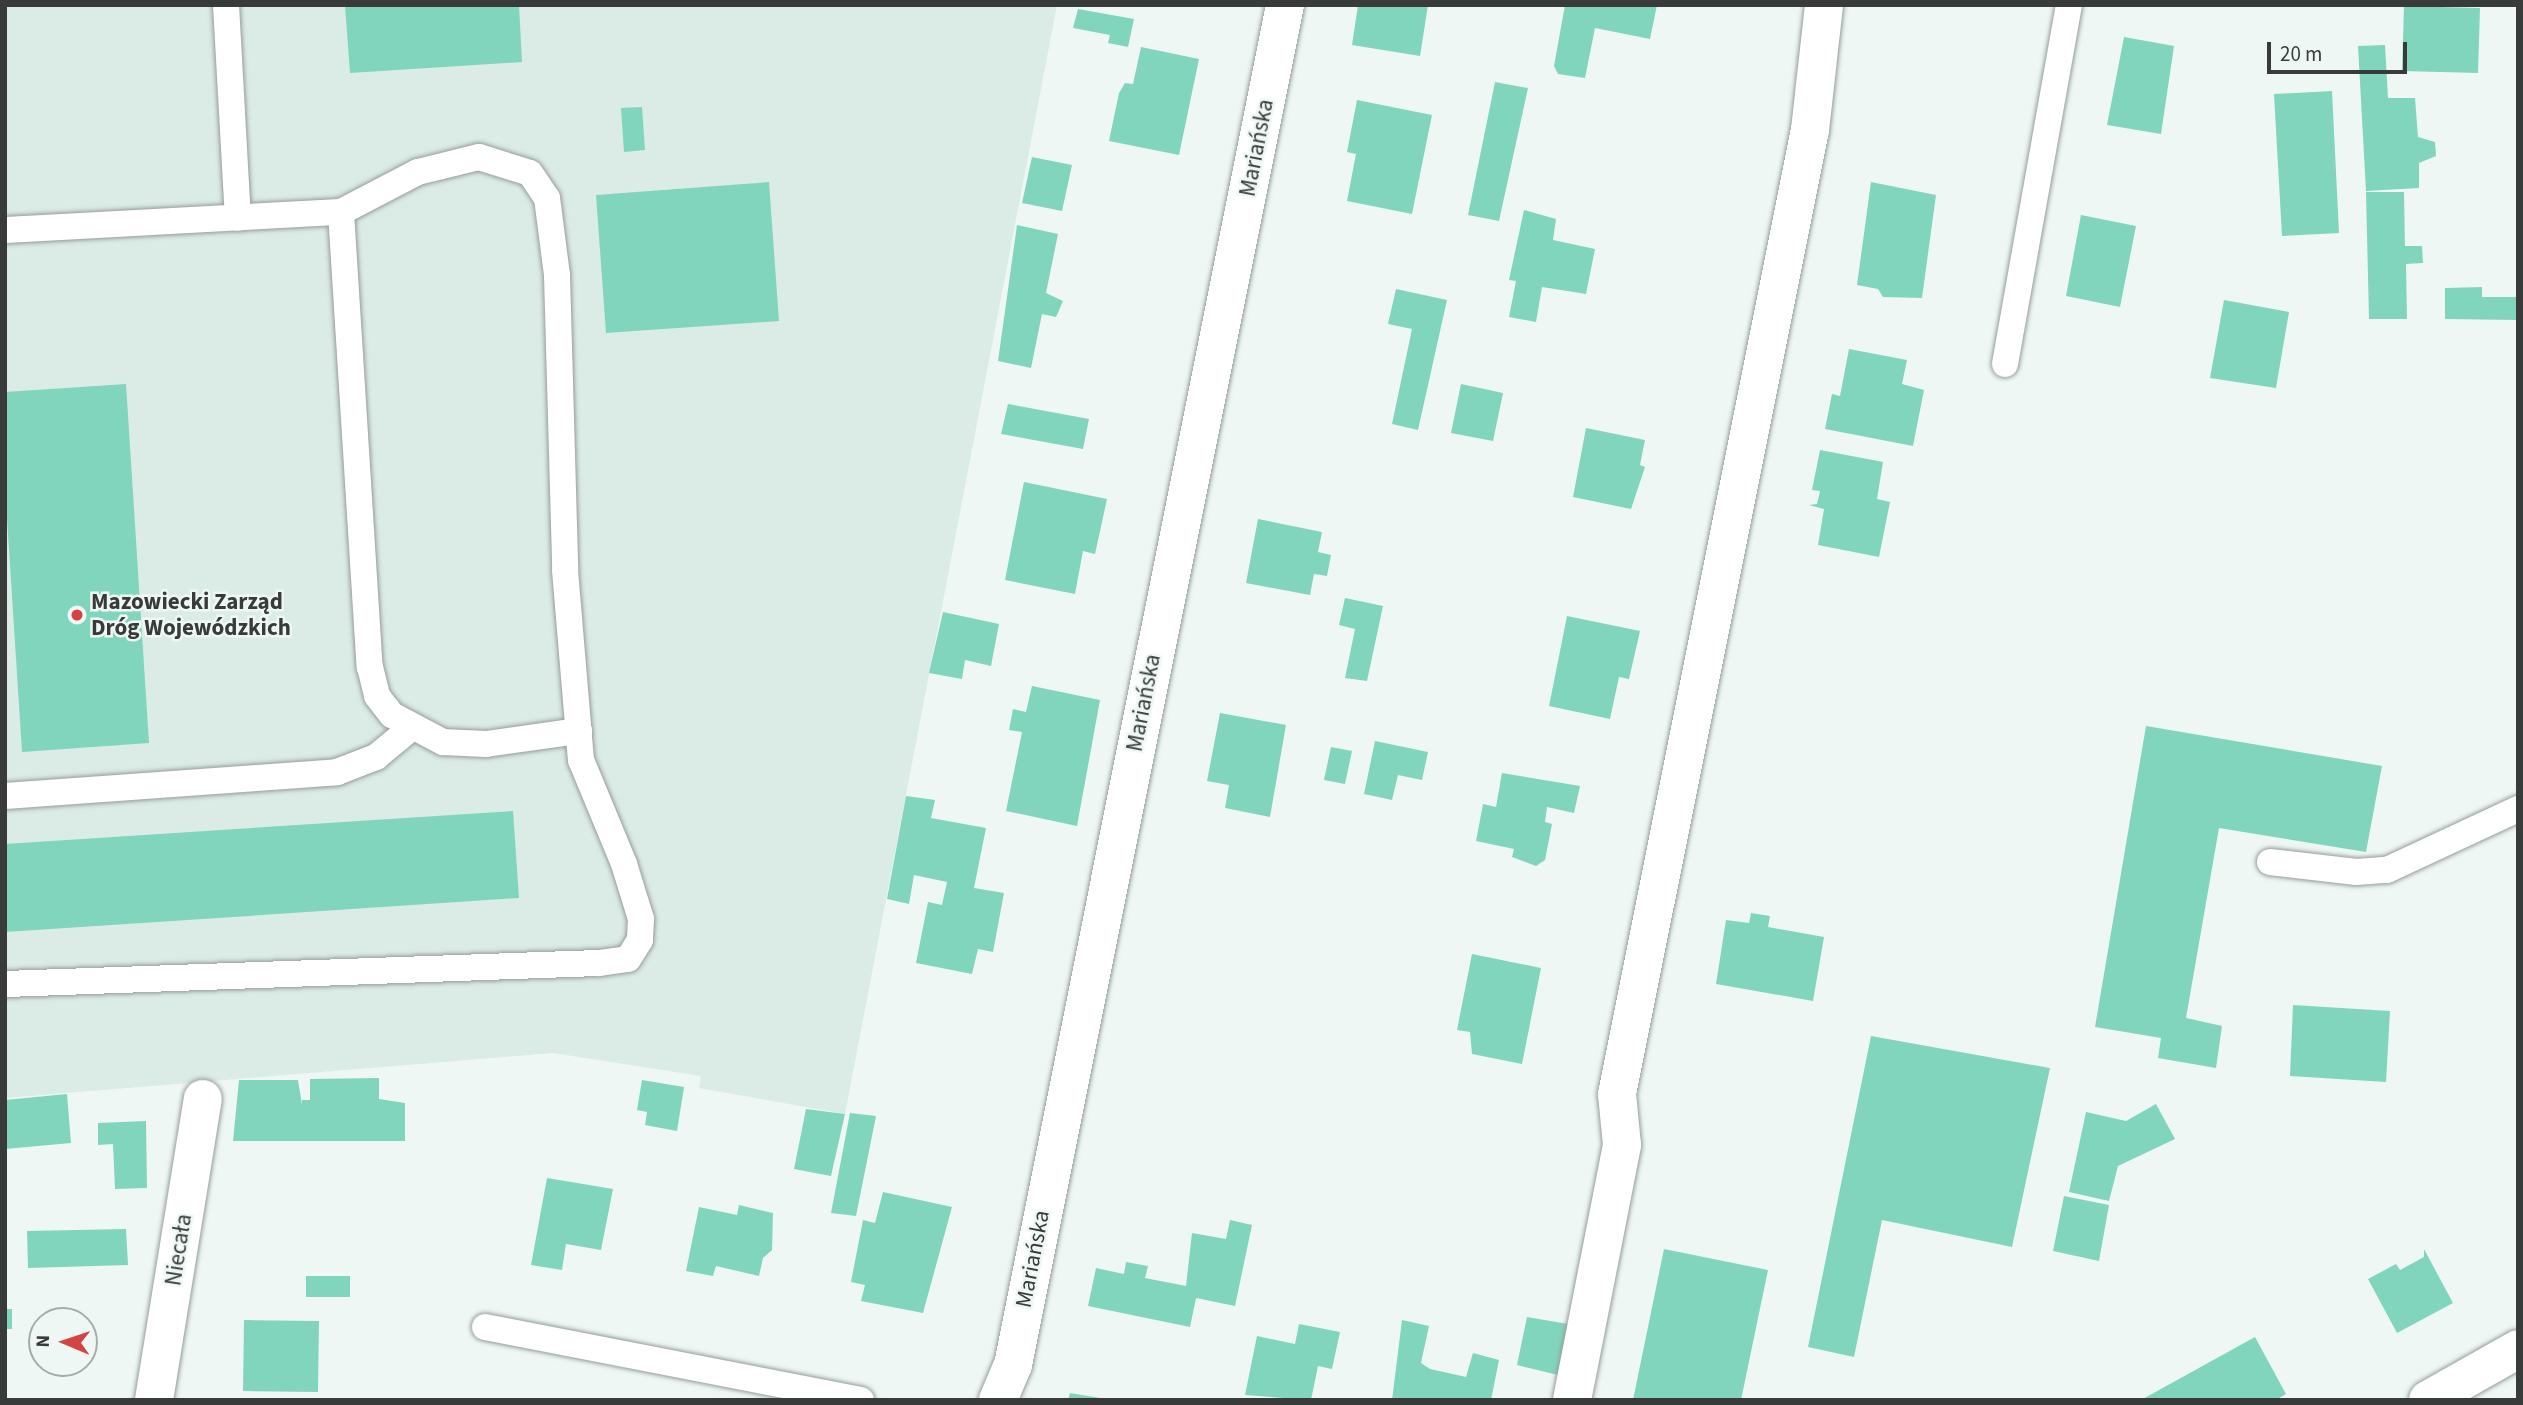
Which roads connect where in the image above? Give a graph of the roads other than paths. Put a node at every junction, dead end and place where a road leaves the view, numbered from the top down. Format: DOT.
graph roads {
  1 [pos="226,5"];
  2 [pos="1285,5"];
  3 [pos="1824,5"];
  4 [pos="2069,5"];
  5 [pos="341,212"];
  6 [pos="239,218"];
  7 [pos="5,230"];
  8 [pos="2005,364"];
  9 [pos="411,728"];
  10 [pos="579,731"];
  11 [pos="5,796"];
  12 [pos="2518,809"];
  13 [pos="2270,862"];
  14 [pos="5,984"];
  15 [pos="203,1099"];
  16 [pos="485,1327"];
  17 [pos="2518,1349"];
  18 [pos="154,1400"];
  19 [pos="861,1400"];
  20 [pos="998,1400"];
  21 [pos="1572,1400"];
  22 [pos="2428,1400"];
  1 -- 6 [label="lane"];
  2 -- 20 [label="street, Mariańska"];
  3 -- 21 [label="street"];
  4 -- 8 [label="lane"];
  5 -- 6 [label="lane"];
  5 -- 9 [label="lane"];
  5 -- 10 [label="lane"];
  6 -- 7 [label="lane"];
  9 -- 10 [label="lane"];
  9 -- 11 [label="lane"];
  10 -- 14 [label="lane"];
  12 -- 13 [label="lane"];
  15 -- 18 [label="street, Niecała"];
  16 -- 19 [label="lane"];
  17 -- 22 [label="street"];
}
